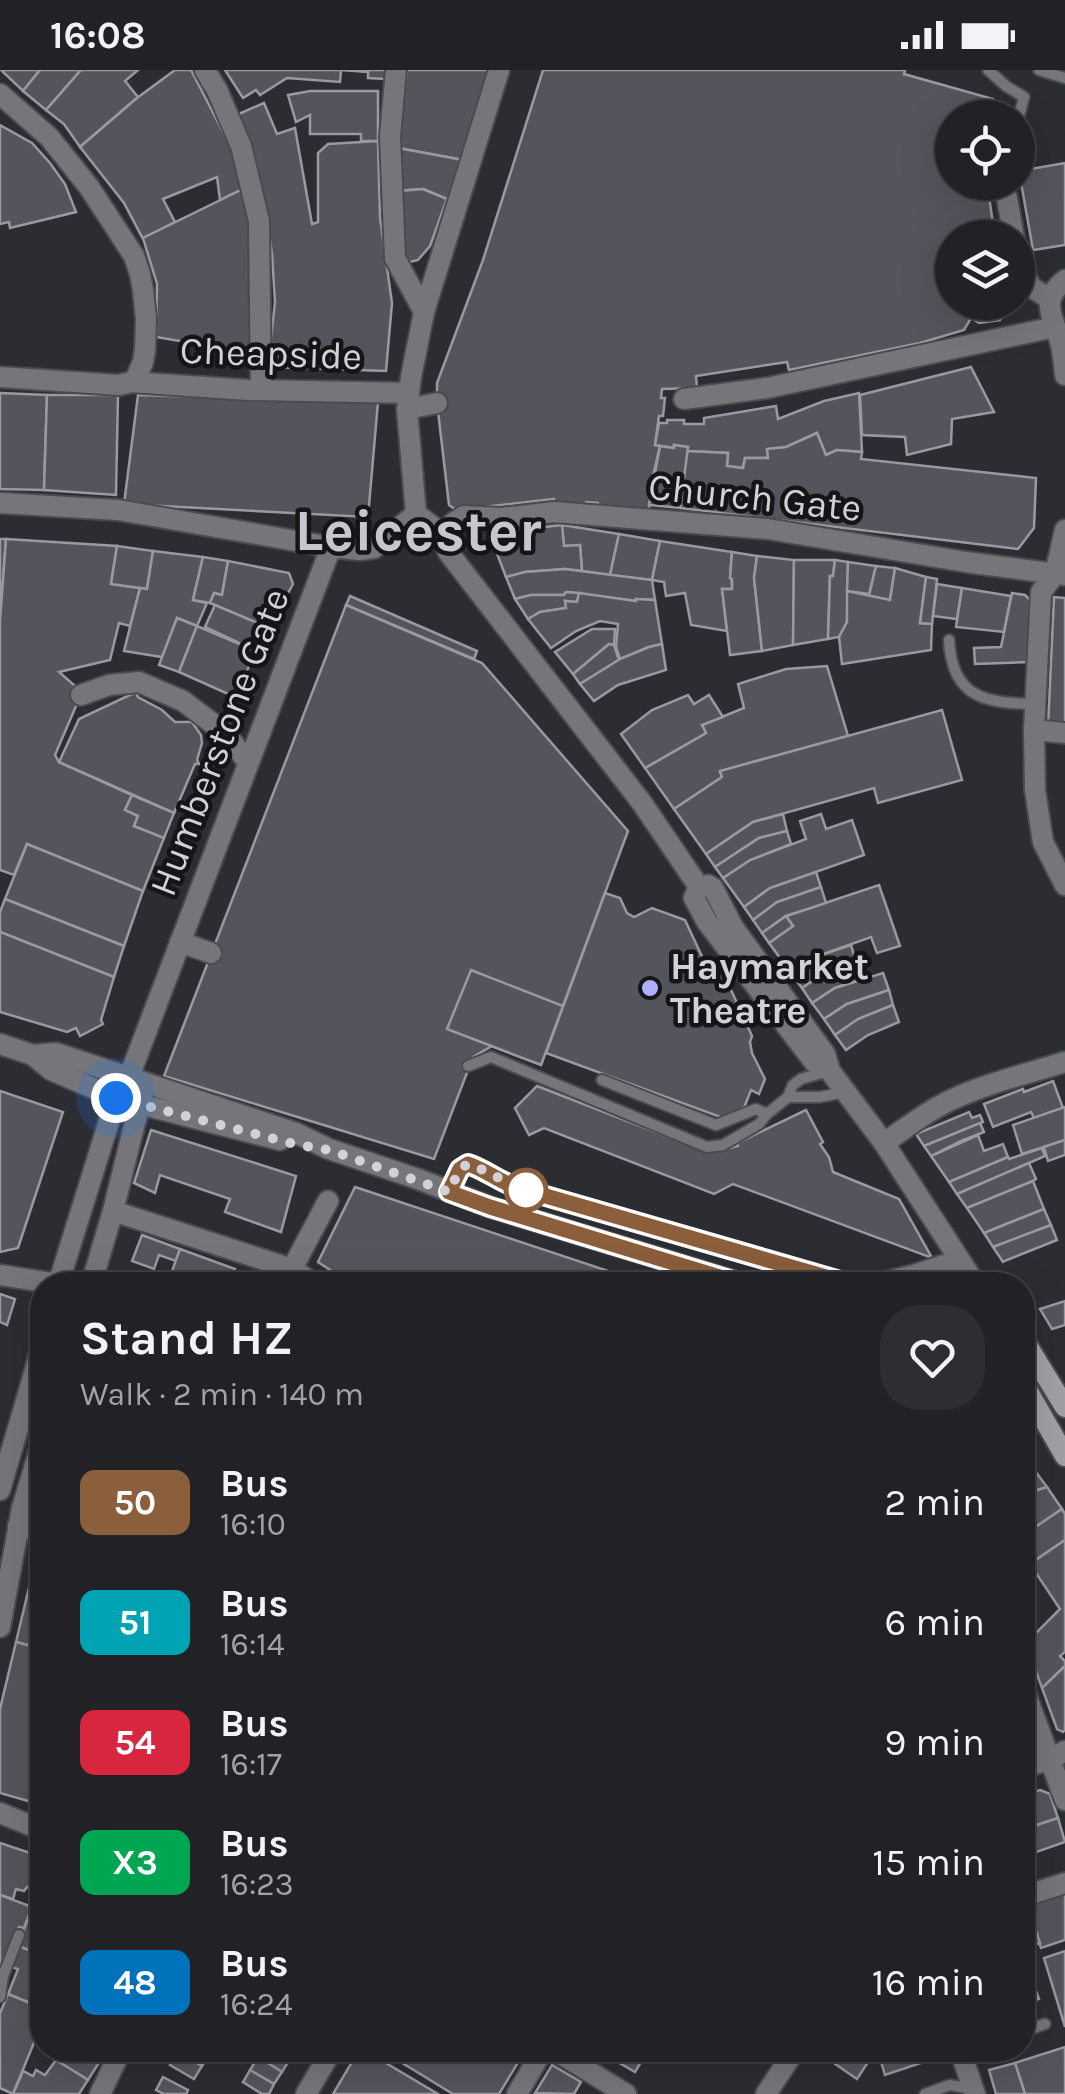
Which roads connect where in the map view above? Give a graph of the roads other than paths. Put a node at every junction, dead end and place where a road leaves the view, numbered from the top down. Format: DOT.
graph roads {
  1 [pos="205,70"];
  2 [pos="396,70"];
  3 [pos="499,70"];
  4 [pos="988,70"];
  5 [pos="1040,70"];
  6 [pos="1065,78"];
  7 [pos="0,94"];
  8 [pos="1023,100"];
  9 [pos="1065,280"];
  10 [pos="1035,290"];
  11 [pos="1050,299"];
  12 [pos="424,312"];
  13 [pos="1055,327"];
  14 [pos="1065,375"];
  15 [pos="0,377"];
  16 [pos="131,382"];
  17 [pos="249,390"];
  18 [pos="684,399"];
  19 [pos="408,401"];
  20 [pos="437,402"];
  21 [pos="0,503"];
  22 [pos="416,514"];
  23 [pos="1065,530"];
  24 [pos="447,538"];
  25 [pos="331,547"];
  26 [pos="1060,574"];
  27 [pos="949,640"];
  28 [pos="81,695"];
  29 [pos="1035,704"];
  30 [pos="1034,730"];
  31 [pos="1065,733"];
  32 [pos="248,762"];
  33 [pos="1065,884"];
  34 [pos="180,942"];
  35 [pos="211,953"];
  36 [pos="0,1044"];
  37 [pos="32,1054"];
  38 [pos="1065,1062"];
  39 [pos="468,1066"];
  40 [pos="830,1070"];
  41 [pos="132,1078"];
  42 [pos="602,1080"];
  43 [pos="846,1092"];
  44 [pos="788,1097"];
  45 [pos="116,1098"];
  46 [pos="138,1104"];
  47 [pos="766,1114"];
  48 [pos="884,1143"];
  49 [pos="329,1150"];
  50 [pos="449,1192"];
  51 [pos="328,1201"];
  52 [pos="113,1211"];
  53 [pos="959,1260"];
  54 [pos="292,1269"];
  55 [pos="62,1272"];
  56 [pos="95,1272"];
  57 [pos="296,1272"];
  58 [pos="703,1272"];
  59 [pos="809,1272"];
  60 [pos="928,1272"];
  61 [pos="967,1272"];
  62 [pos="0,1275"];
  63 [pos="30,1280"];
  64 [pos="1035,1359"];
  65 [pos="30,1387"];
  66 [pos="1056,1395"];
  67 [pos="1065,1456"];
  68 [pos="30,1484"];
  69 [pos="0,1490"];
  70 [pos="18,1526"];
  71 [pos="30,1529"];
  72 [pos="0,1627"];
  73 [pos="1035,1710"];
  74 [pos="1057,1755"];
  75 [pos="1065,1800"];
  76 [pos="0,1813"];
  77 [pos="30,1825"];
  78 [pos="1065,1883"];
  79 [pos="1035,1893"];
  80 [pos="19,1935"];
  81 [pos="0,1997"];
  82 [pos="1045,2024"];
  83 [pos="1035,2027"];
  84 [pos="116,2062"];
  85 [pos="325,2062"];
  86 [pos="536,2062"];
  87 [pos="574,2062"];
  88 [pos="787,2062"];
  89 [pos="967,2062"];
  90 [pos="974,2091"];
  91 [pos="100,2094"];
  92 [pos="306,2094"];
  93 [pos="517,2094"];
  94 [pos="626,2094"];
  95 [pos="766,2094"];
  96 [pos="924,2094"];
  1 -- 17 [label="street"];
  2 -- 12 [label="street"];
  3 -- 12 [label="street"];
  4 -- 8 [label="lane"];
  5 -- 6 [label="lane"];
  7 -- 16 [label="street"];
  9 -- 11 [label="street"];
  10 -- 11 [label="street"];
  11 -- 13 [label="street"];
  12 -- 19 [label="street"];
  13 -- 14 [label="street"];
  13 -- 18 [label="street"];
  15 -- 16 [label="street, Cheapside"];
  16 -- 17 [label="street, Cheapside"];
  17 -- 19 [label="street, Cheapside"];
  19 -- 20 [label="street, Cheapside"];
  19 -- 22 [label="street"];
  21 -- 25 [label="street"];
  22 -- 24 [label="street"];
  22 -- 25 [label="street"];
  23 -- 26 [label="street"];
  24 -- 26 [label="street, Church Gate"];
  24 -- 40 [label="street"];
  25 -- 32 [label="street, Humberstone Gate"];
  26 -- 29 [label="street"];
  27 -- 29 [label="lane"];
  28 -- 32 [label="street"];
  29 -- 30 [label="street"];
  30 -- 31 [label="street"];
  30 -- 33 [label="street"];
  32 -- 34 [label="street, Humberstone Gate"];
  34 -- 35 [label="street, Humberstone Gate"];
  34 -- 41 [label="street, Humberstone Gate"];
  36 -- 37 [label="street"];
  37 -- 41 [label="street"];
  37 -- 45 [label="street"];
  38 -- 48 [label="street"];
  39 -- 47 [label="lane"];
  40 -- 43 [label="street"];
  40 -- 44 [label="lane"];
  41 -- 45 [label="street"];
  41 -- 46 [label="street, Humberstone Gate"];
  41 -- 49 [label="street"];
  42 -- 47 [label="lane"];
  43 -- 44 [label="lane"];
  43 -- 48 [label="street"];
  44 -- 47 [label="lane"];
  45 -- 46 [label="street"];
  45 -- 55 [label="street"];
  46 -- 49 [label="street"];
  46 -- 52 [label="street, Humberstone Gate"];
  48 -- 53 [label="street"];
  49 -- 50 [label="street"];
  50 -- 58 [label="street"];
  50 -- 59 [label="lane"];
  51 -- 54 [label="street"];
  52 -- 54 [label="street"];
  52 -- 56 [label="street, Humberstone Gate"];
  53 -- 60 [label="street"];
  53 -- 61 [label="street"];
  54 -- 57 [label="street"];
  62 -- 63 [label="street"];
  64 -- 66 [label="street"];
  65 -- 69 [label="street"];
  66 -- 67 [label="street"];
  68 -- 70 [label="street"];
  70 -- 71 [label="street"];
  70 -- 72 [label="street"];
  73 -- 74 [label="street"];
  74 -- 75 [label="street"];
  76 -- 77 [label="street"];
  78 -- 79 [label="street"];
  80 -- 81 [label="lane"];
  82 -- 83 [label="lane"];
  84 -- 91 [label="street"];
  85 -- 92 [label="street"];
  86 -- 93 [label="street"];
  87 -- 94 [label="street"];
  88 -- 95 [label="street"];
  89 -- 90 [label="street"];
  90 -- 96 [label="lane"];
}
